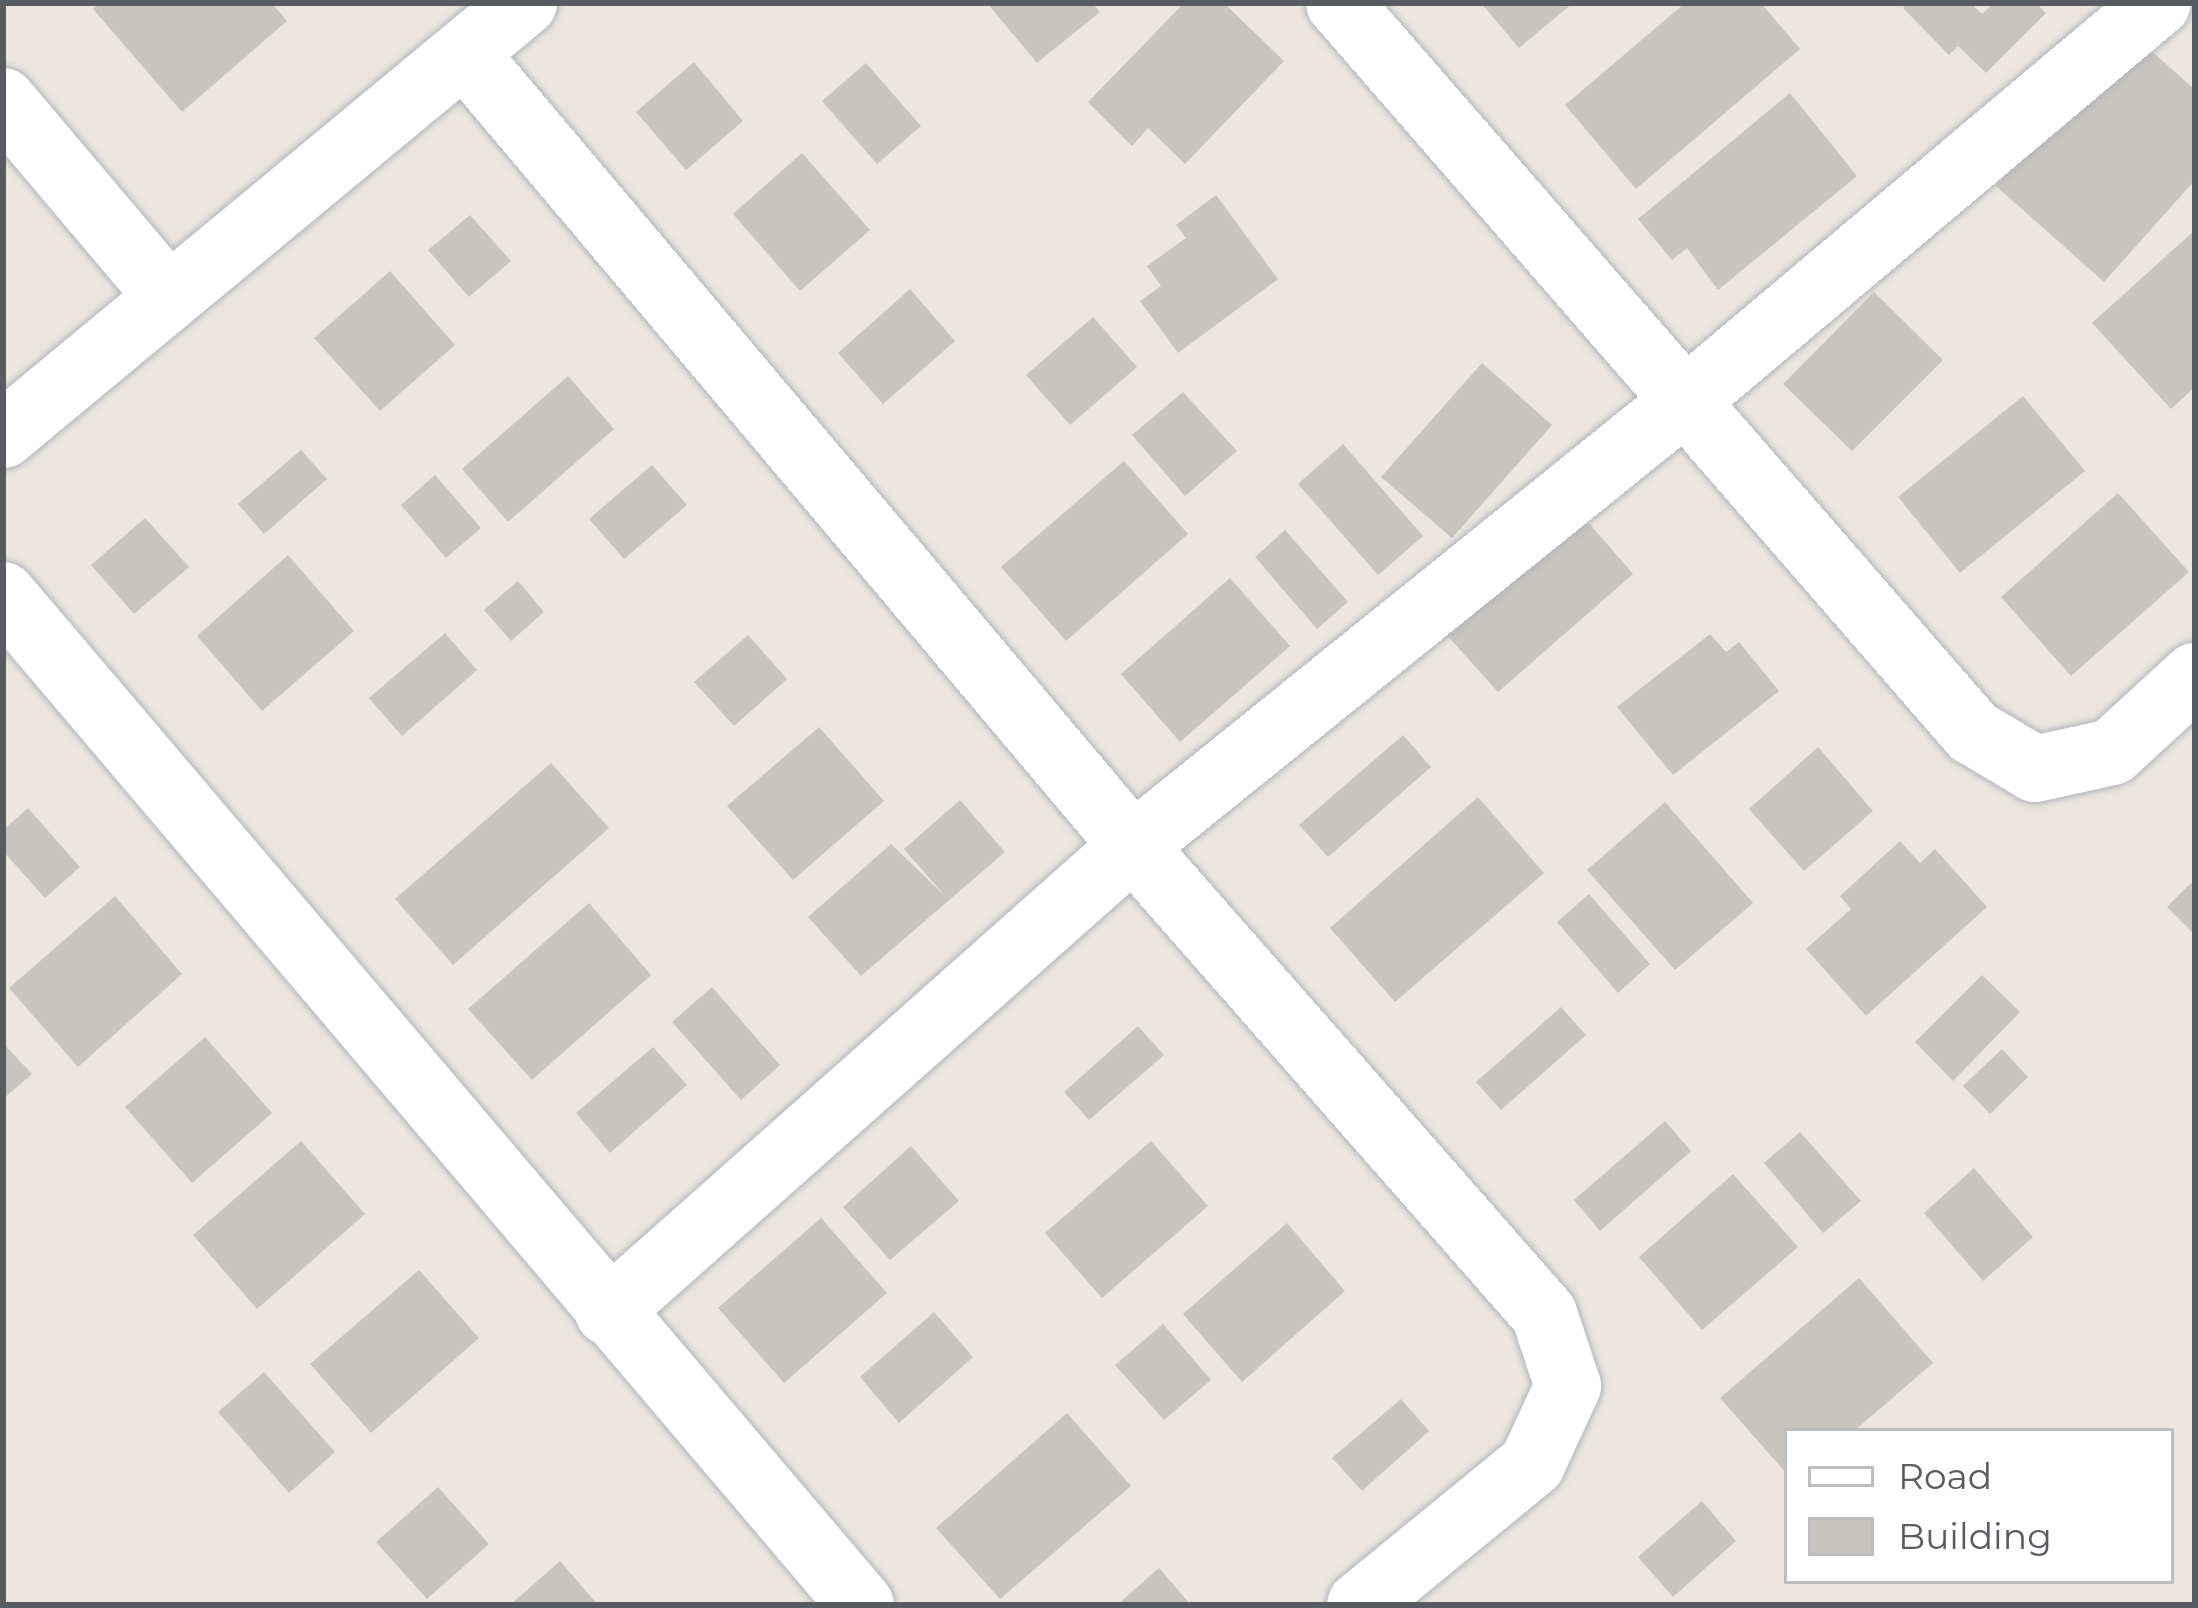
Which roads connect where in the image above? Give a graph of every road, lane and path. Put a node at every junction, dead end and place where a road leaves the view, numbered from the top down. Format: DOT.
graph roads {
  1 [pos="524,3"];
  2 [pos="1339,3"];
  3 [pos="2158,3"];
  4 [pos="466,55"];
  5 [pos="3,101"];
  6 [pos="168,296"];
  7 [pos="1685,401"];
  8 [pos="3,435"];
  9 [pos="3,595"];
  10 [pos="2195,676"];
  11 [pos="1133,846"];
  12 [pos="608,1312"];
  13 [pos="861,1605"];
  14 [pos="1360,1605"];
  1 -- 4 [label="street"];
  2 -- 7 [label="street"];
  3 -- 7 [label="street"];
  4 -- 6 [label="street"];
  4 -- 11 [label="street"];
  5 -- 6 [label="street"];
  6 -- 8 [label="street"];
  7 -- 10 [label="street"];
  7 -- 11 [label="street"];
  9 -- 12 [label="street"];
  11 -- 12 [label="street"];
  11 -- 14 [label="street"];
  12 -- 13 [label="street"];
}
